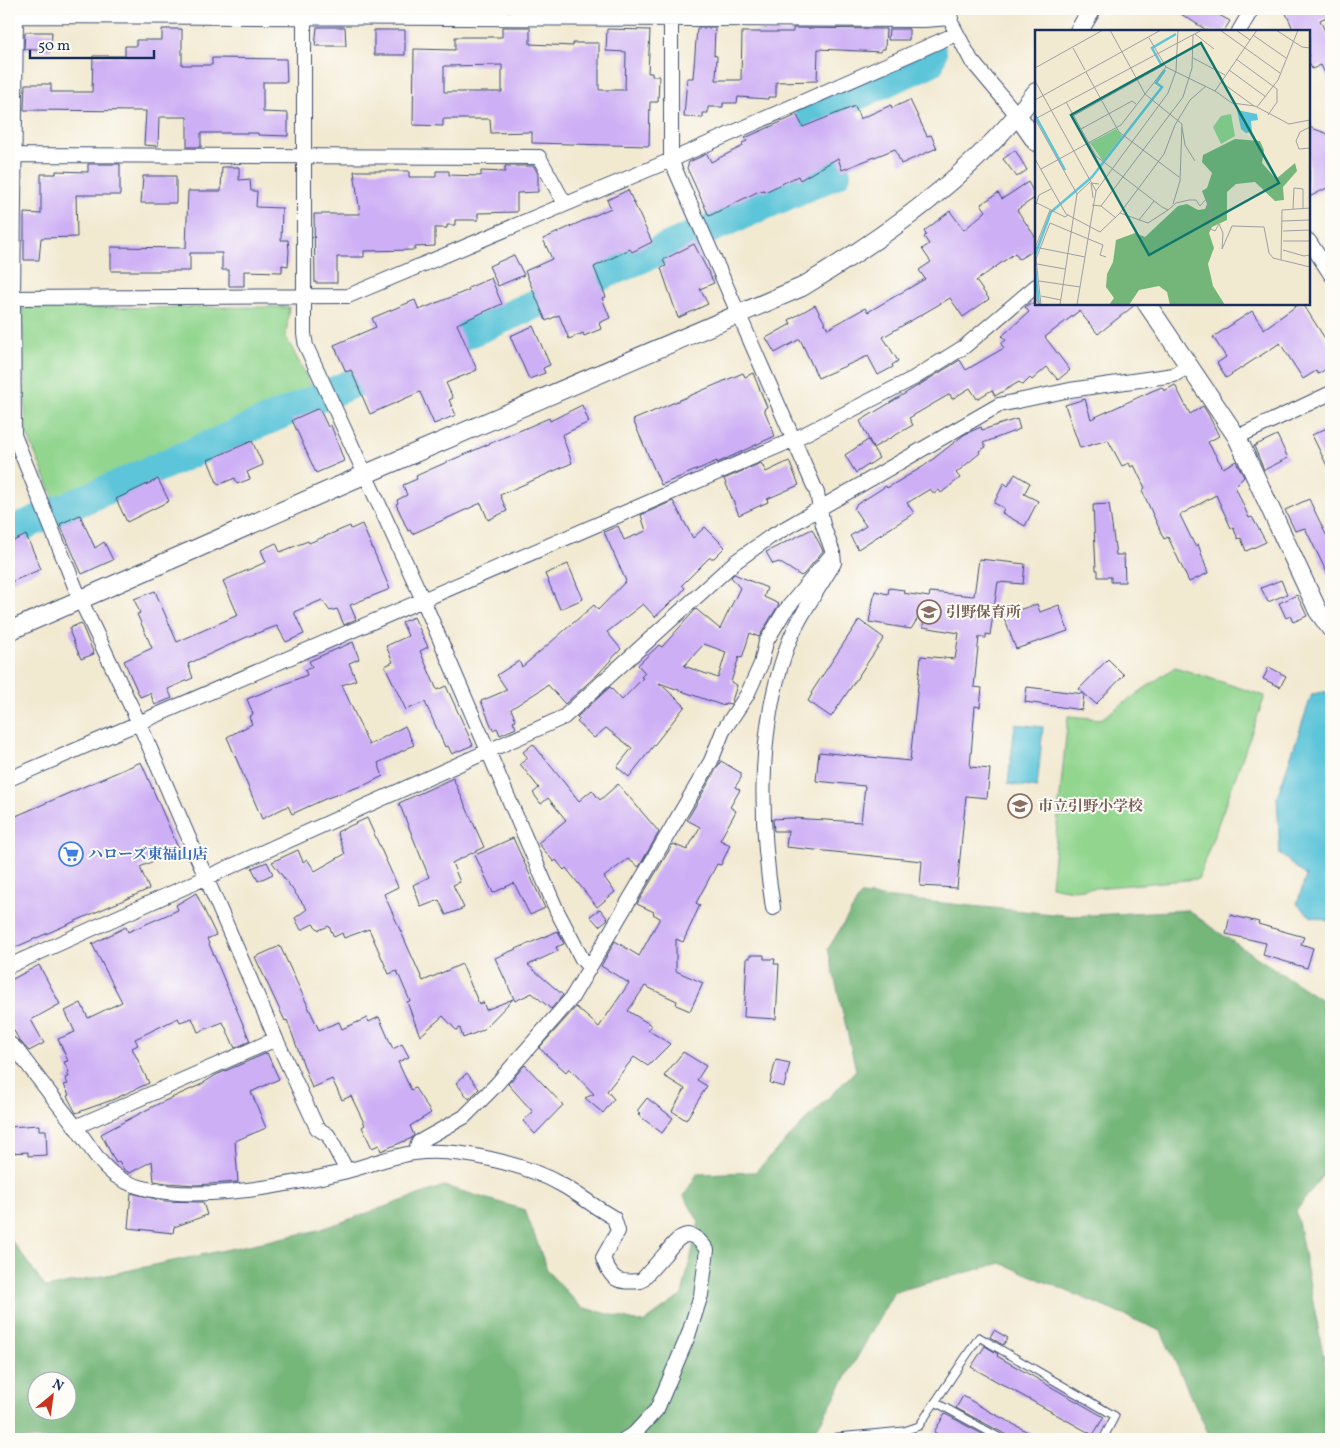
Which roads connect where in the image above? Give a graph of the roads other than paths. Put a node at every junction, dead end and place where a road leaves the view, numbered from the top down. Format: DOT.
graph roads {
  1 [pos="1092,9"];
  2 [pos="1252,9"];
  3 [pos="16,13"];
  4 [pos="304,13"];
  5 [pos="951,13"];
  6 [pos="671,14"];
  7 [pos="1079,30"];
  8 [pos="1240,30"];
  9 [pos="956,34"];
  10 [pos="1035,93"];
  11 [pos="1018,116"];
  12 [pos="1035,141"];
  13 [pos="16,155"];
  14 [pos="305,156"];
  15 [pos="671,160"];
  16 [pos="565,204"];
  17 [pos="1310,243"];
  18 [pos="1331,276"];
  19 [pos="1035,287"];
  20 [pos="304,297"];
  21 [pos="11,298"];
  22 [pos="1149,305"];
  23 [pos="739,314"];
  24 [pos="1189,366"];
  25 [pos="1330,397"];
  26 [pos="1237,437"];
  27 [pos="795,439"];
  28 [pos="366,474"];
  29 [pos="819,508"];
  30 [pos="833,553"];
  31 [pos="80,599"];
  32 [pos="423,600"];
  33 [pos="1331,629"];
  34 [pos="9,631"];
  35 [pos="139,722"];
  36 [pos="487,752"];
  37 [pos="9,779"];
  38 [pos="205,876"];
  39 [pos="773,908"];
  40 [pos="9,966"];
  41 [pos="589,967"];
  42 [pos="276,1038"];
  43 [pos="9,1043"];
  44 [pos="75,1127"];
  45 [pos="414,1153"];
  46 [pos="348,1171"];
  47 [pos="935,1402"];
  48 [pos="852,1438"];
  49 [pos="625,1439"];
  50 [pos="836,1439"];
  51 [pos="1002,1439"];
  52 [pos="1103,1439"];
  1 -- 7 [label="street"];
  2 -- 8 [label="street"];
  3 -- 4 [label="street"];
  3 -- 13 [label="street"];
  4 -- 6 [label="street"];
  4 -- 14 [label="street"];
  5 -- 6 [label="street"];
  5 -- 9 [label="street"];
  6 -- 15 [label="street"];
  9 -- 11 [label="street"];
  9 -- 15 [label="street"];
  10 -- 11 [label="street"];
  11 -- 12 [label="street"];
  11 -- 23 [label="street"];
  13 -- 14 [label="street"];
  13 -- 21 [label="street"];
  14 -- 16 [label="street"];
  14 -- 20 [label="street"];
  15 -- 16 [label="street"];
  15 -- 23 [label="street"];
  16 -- 20 [label="street"];
  17 -- 18 [label="street"];
  19 -- 27 [label="street"];
  20 -- 21 [label="street"];
  20 -- 28 [label="street"];
  21 -- 31 [label="street"];
  22 -- 24 [label="street"];
  23 -- 27 [label="street"];
  23 -- 28 [label="street"];
  24 -- 26 [label="street"];
  24 -- 29 [label="street"];
  25 -- 26 [label="street"];
  26 -- 33 [label="street"];
  27 -- 29 [label="street"];
  27 -- 32 [label="street"];
  28 -- 31 [label="street"];
  28 -- 32 [label="street"];
  29 -- 30 [label="street"];
  29 -- 36 [label="street"];
  30 -- 39 [label="street"];
  30 -- 41 [label="street"];
  31 -- 34 [label="street"];
  31 -- 35 [label="street"];
  32 -- 35 [label="street"];
  32 -- 36 [label="street"];
  35 -- 37 [label="street"];
  35 -- 38 [label="street"];
  36 -- 38 [label="street"];
  36 -- 41 [label="street"];
  38 -- 40 [label="street"];
  38 -- 42 [label="street"];
  41 -- 45 [label="street"];
  42 -- 44 [label="street"];
  42 -- 46 [label="street"];
  43 -- 44 [label="street"];
  44 -- 46 [label="street"];
  45 -- 46 [label="street"];
  45 -- 49 [label="street"];
  47 -- 48 [label="lane"];
  47 -- 51 [label="lane"];
  47 -- 52 [label="lane"];
  48 -- 50 [label="lane"];
}
